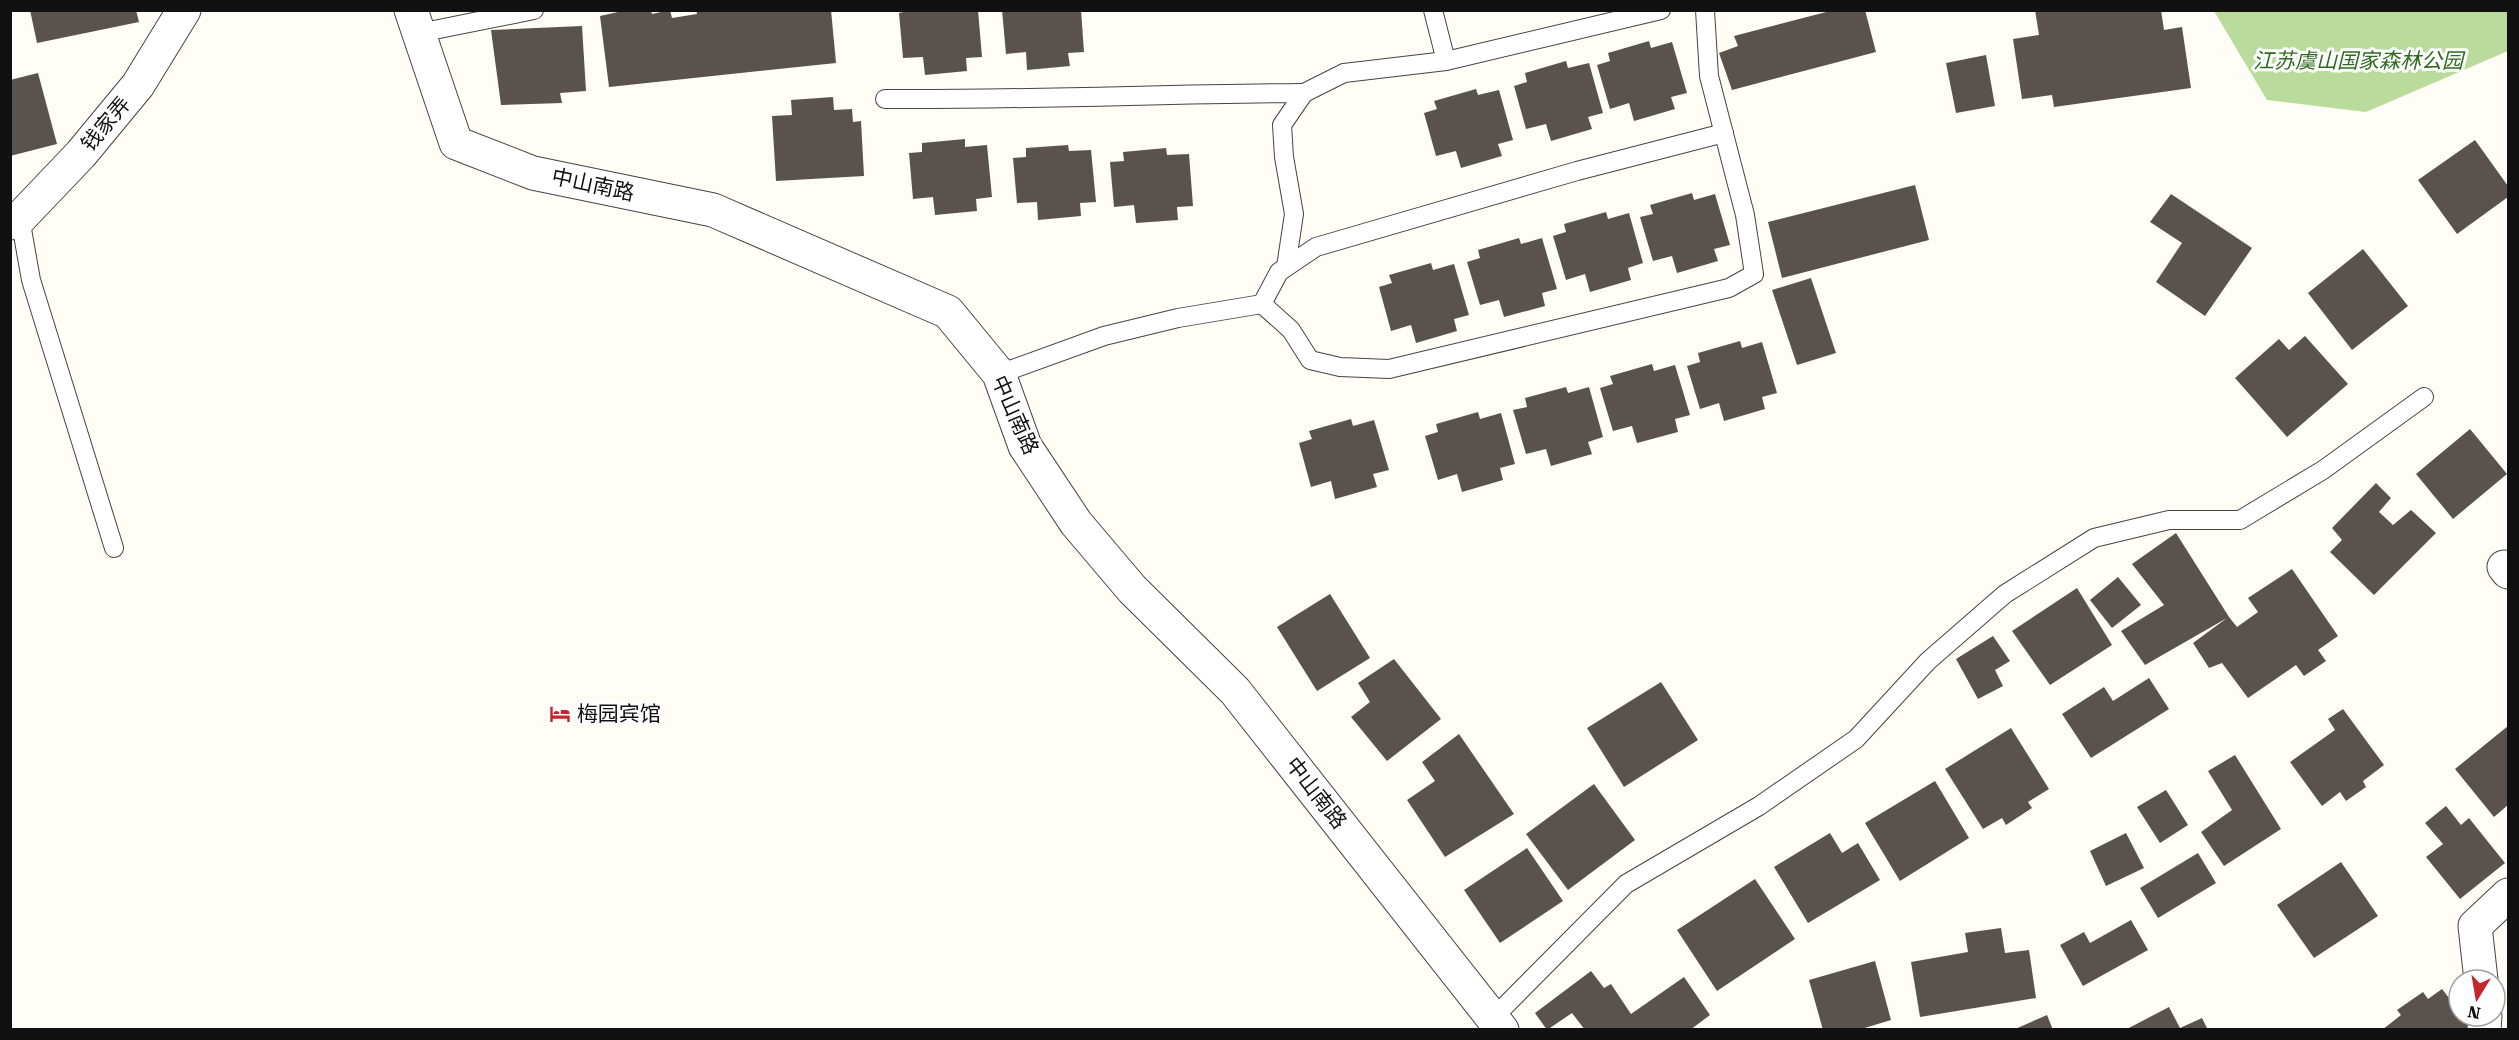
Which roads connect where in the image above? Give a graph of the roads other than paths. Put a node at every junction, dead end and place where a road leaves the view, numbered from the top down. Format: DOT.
graph roads {
  1 [pos="184,10"];
  2 [pos="534,10"];
  3 [pos="1433,10"];
  4 [pos="1661,10"];
  5 [pos="1705,10"];
  6 [pos="415,22"];
  7 [pos="1446,61"];
  8 [pos="1304,93"];
  9 [pos="885,99"];
  10 [pos="1724,133"];
  11 [pos="15,220"];
  12 [pos="1286,267"];
  13 [pos="1262,304"];
  14 [pos="999,374"];
  15 [pos="2424,397"];
  16 [pos="114,548"];
  17 [pos="2508,895"];
  18 [pos="2480,968"];
  19 [pos="1498,1024"];
  1 -- 11 [label="street, 钱家弄"];
  2 -- 6 [label="lane"];
  3 -- 7 [label="lane"];
  4 -- 7 [label="lane"];
  5 -- 10 [label="lane"];
  6 -- 14 [label="street, 中山南路"];
  7 -- 8 [label="lane"];
  8 -- 9 [label="lane"];
  8 -- 12 [label="lane"];
  10 -- 12 [label="lane"];
  10 -- 13 [label="lane"];
  11 -- 16 [label="lane"];
  12 -- 13 [label="lane"];
  13 -- 14 [label="lane"];
  14 -- 19 [label="street, 中山南路"];
  15 -- 19 [label="lane"];
  17 -- 18 [label="street"];
}
